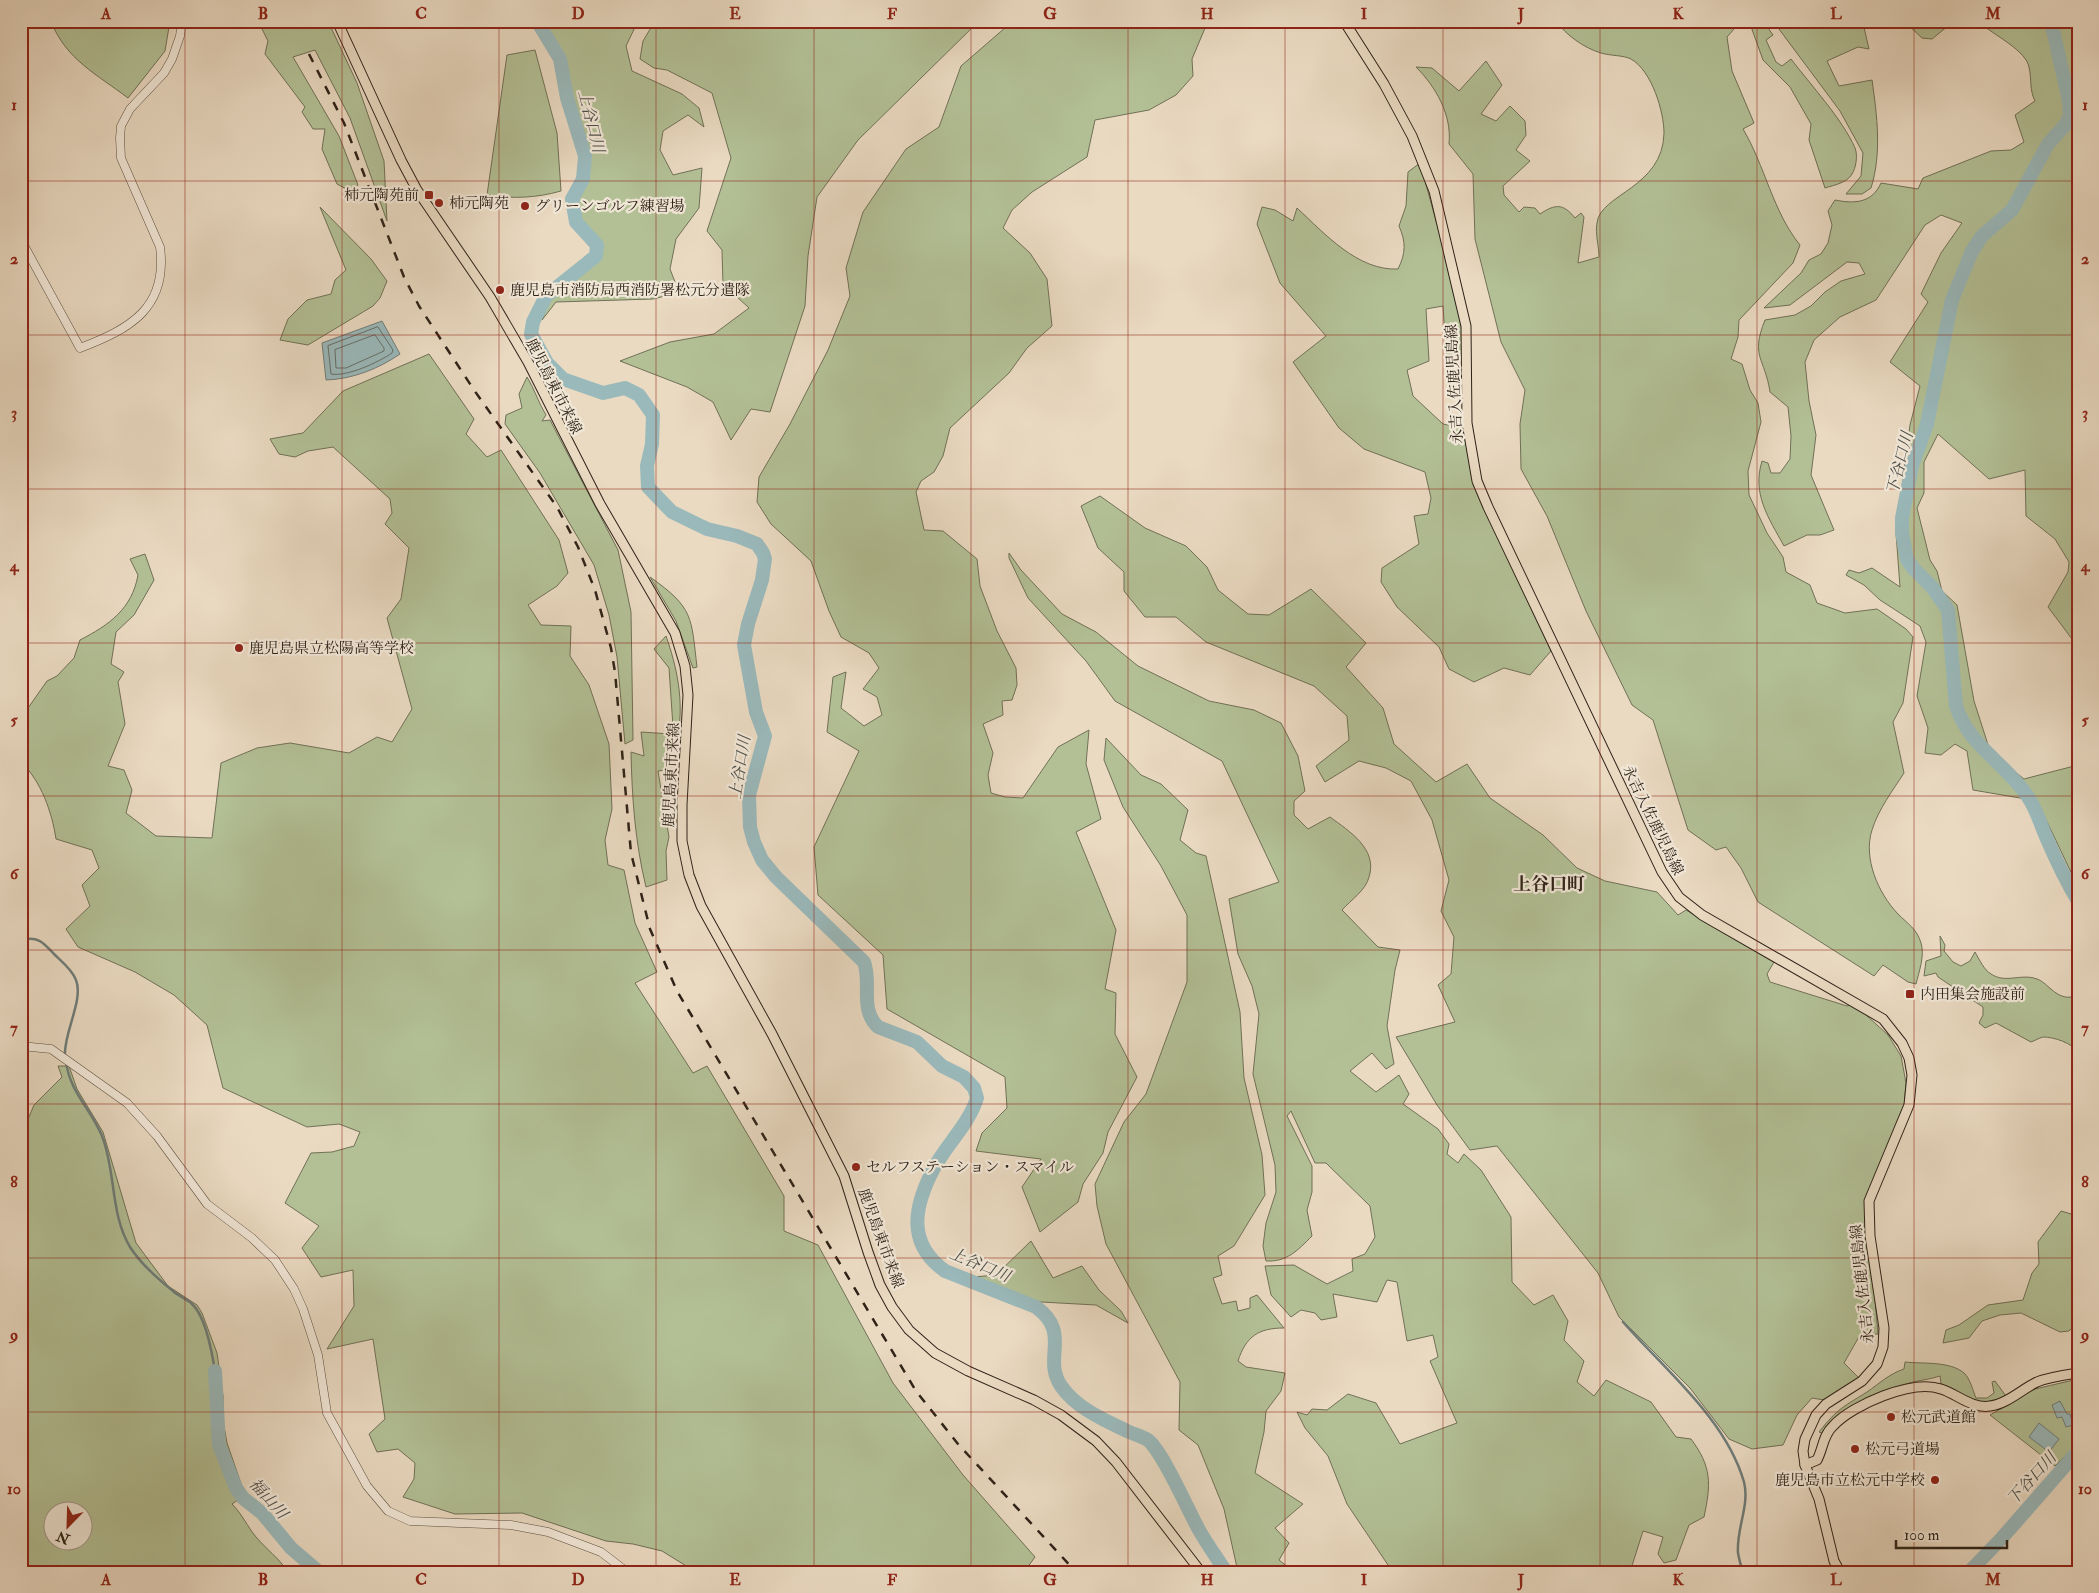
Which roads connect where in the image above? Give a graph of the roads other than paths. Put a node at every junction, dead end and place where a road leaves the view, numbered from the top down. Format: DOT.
graph roads {
  1 [pos="182,21"];
  2 [pos="338,21"];
  3 [pos="1344,21"];
  4 [pos="21,240"];
  5 [pos="21,1046"];
  6 [pos="2078,1372"];
  7 [pos="1805,1465"];
  8 [pos="627,1572"];
  9 [pos="1201,1572"];
  10 [pos="1840,1572"];
  1 -- 4 [label="street"];
  2 -- 9 [label="main road, 鹿児島東市来線"];
  3 -- 7 [label="main road, 永吉入佐鹿児島線"];
  5 -- 8 [label="street"];
  6 -- 7 [label="main road"];
  7 -- 10 [label="main road, 永吉入佐鹿児島線"];
}
